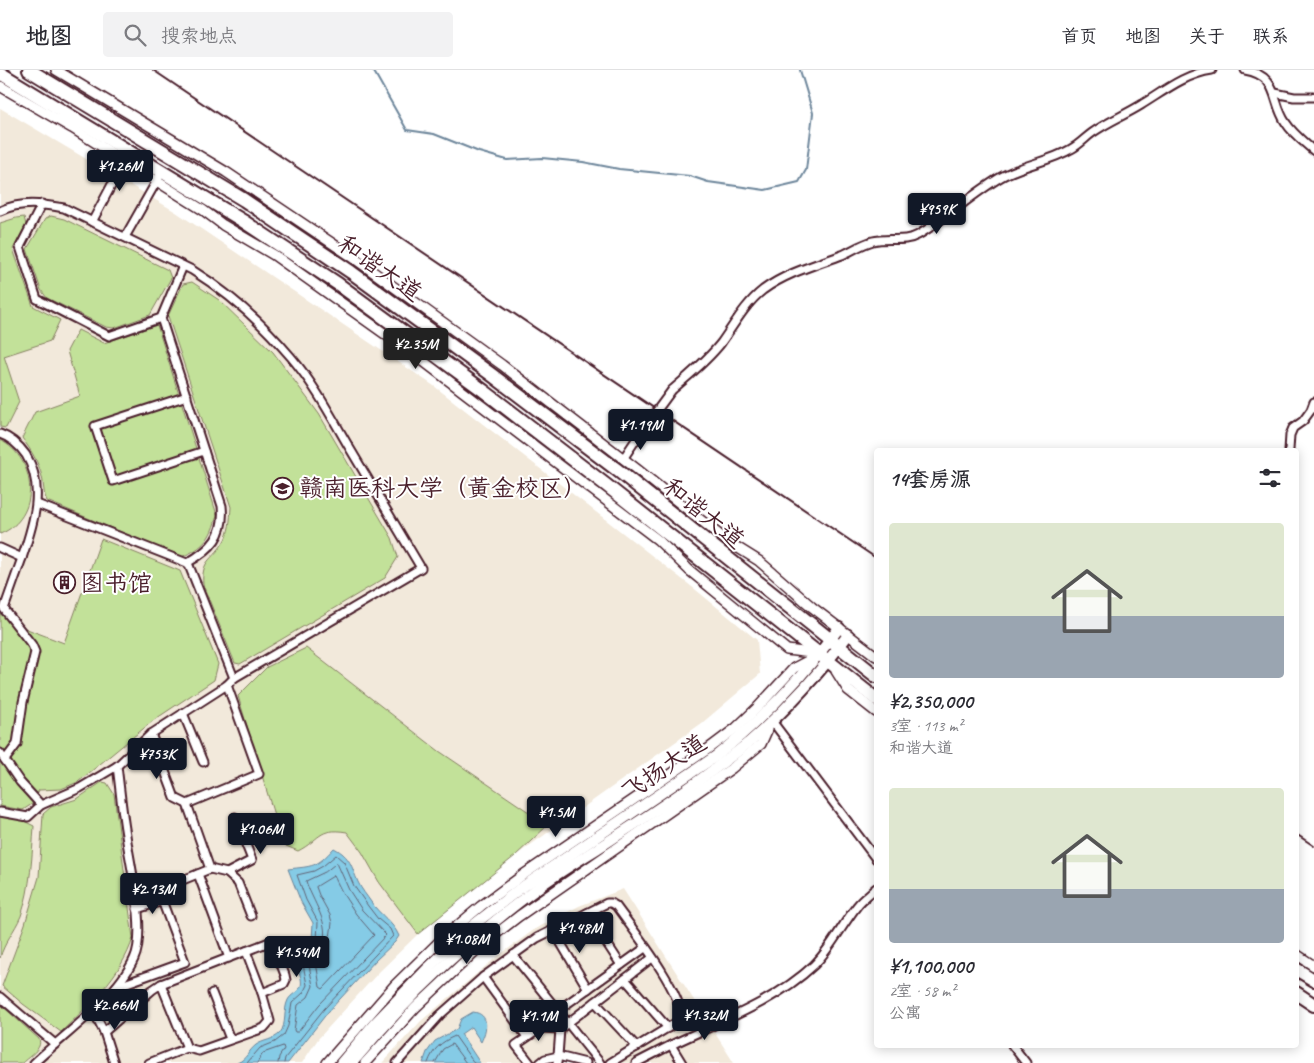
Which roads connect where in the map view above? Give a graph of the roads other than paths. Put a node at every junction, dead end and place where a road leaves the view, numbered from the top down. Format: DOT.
graph roads {
  1 [pos="30,70"];
  2 [pos="56,70"];
  3 [pos="1212,70"];
  4 [pos="1246,70"];
  5 [pos="0,73"];
  6 [pos="0,86"];
  7 [pos="1275,93"];
  8 [pos="1314,98"];
  9 [pos="1314,151"];
  10 [pos="126,156"];
  11 [pos="160,177"];
  12 [pos="42,204"];
  13 [pos="0,211"];
  14 [pos="92,222"];
  15 [pos="125,237"];
  16 [pos="183,266"];
  17 [pos="161,318"];
  18 [pos="186,396"];
  19 [pos="1314,402"];
  20 [pos="0,434"];
  21 [pos="1290,448"];
  22 [pos="204,451"];
  23 [pos="623,459"];
  24 [pos="37,504"];
  25 [pos="0,548"];
  26 [pos="22,558"];
  27 [pos="188,563"];
  28 [pos="2,608"];
  29 [pos="840,628"];
  30 [pos="848,635"];
  31 [pos="835,643"];
  32 [pos="787,650"];
  33 [pos="874,654"];
  34 [pos="824,657"];
  35 [pos="794,668"];
  36 [pos="874,674"];
  37 [pos="234,678"];
  38 [pos="227,685"];
  39 [pos="874,696"];
  40 [pos="874,710"];
  41 [pos="183,713"];
  42 [pos="772,721"];
  43 [pos="151,734"];
  44 [pos="0,753"];
  45 [pos="5,760"];
  46 [pos="203,762"];
  47 [pos="117,766"];
  48 [pos="187,804"];
  49 [pos="41,806"];
  50 [pos="0,812"];
  51 [pos="235,817"];
  52 [pos="874,856"];
  53 [pos="556,865"];
  54 [pos="210,869"];
  55 [pos="227,873"];
  56 [pos="198,874"];
  57 [pos="524,875"];
  58 [pos="540,886"];
  59 [pos="874,890"];
  60 [pos="163,901"];
  61 [pos="481,906"];
  62 [pos="137,909"];
  63 [pos="587,913"];
  64 [pos="250,916"];
  65 [pos="519,916"];
  66 [pos="471,927"];
  67 [pos="553,930"];
  68 [pos="478,948"];
  69 [pos="645,948"];
  70 [pos="246,951"];
  71 [pos="513,955"];
  72 [pos="1299,956"];
  73 [pos="229,958"];
  74 [pos="652,958"];
  75 [pos="448,960"];
  76 [pos="621,965"];
  77 [pos="1314,966"];
  78 [pos="428,968"];
  79 [pos="1299,971"];
  80 [pos="483,977"];
  81 [pos="625,979"];
  82 [pos="1314,980"];
  83 [pos="161,984"];
  84 [pos="395,985"];
  85 [pos="116,987"];
  86 [pos="588,989"];
  87 [pos="212,992"];
  88 [pos="262,993"];
  89 [pos="1299,995"];
  90 [pos="0,997"];
  91 [pos="1299,998"];
  92 [pos="595,1002"];
  93 [pos="1314,1006"];
  94 [pos="93,1010"];
  95 [pos="558,1010"];
  96 [pos="568,1023"];
  97 [pos="540,1028"];
  98 [pos="668,1028"];
  99 [pos="560,1029"];
  100 [pos="104,1032"];
  101 [pos="527,1037"];
  102 [pos="230,1040"];
  103 [pos="55,1044"];
  104 [pos="671,1045"];
  105 [pos="637,1047"];
  106 [pos="187,1048"];
  107 [pos="1014,1048"];
  108 [pos="557,1059"];
  109 [pos="34,1063"];
  110 [pos="114,1063"];
  111 [pos="148,1063"];
  112 [pos="327,1063"];
  113 [pos="341,1063"];
  114 [pos="352,1063"];
  115 [pos="365,1063"];
  116 [pos="397,1063"];
  117 [pos="530,1063"];
  118 [pos="540,1063"];
  119 [pos="586,1063"];
  120 [pos="600,1063"];
  121 [pos="610,1063"];
  122 [pos="636,1063"];
  123 [pos="682,1063"];
  124 [pos="1026,1063"];
  1 -- 31 [label="highway, 和谐大道"];
  2 -- 23 [label="street"];
  3 -- 23 [label="street, bridge"];
  4 -- 7 [label="street"];
  5 -- 10 [label="highway, 和谐大道"];
  6 -- 10 [label="street"];
  7 -- 8 [label="street"];
  7 -- 9 [label="street"];
  10 -- 11 [label="highway, 和谐大道"];
  10 -- 14 [label="street"];
  11 -- 15 [label="street"];
  11 -- 32 [label="street"];
  11 -- 34 [label="highway, 和谐大道"];
  12 -- 13 [label="street"];
  12 -- 14 [label="street"];
  12 -- 17 [label="street"];
  14 -- 15 [label="street"];
  15 -- 16 [label="street"];
  16 -- 17 [label="street"];
  16 -- 37 [label="street"];
  17 -- 18 [label="street"];
  18 -- 22 [label="street"];
  18 -- 22 [label="street"];
  19 -- 21 [label="street"];
  20 -- 24 [label="street"];
  22 -- 27 [label="street"];
  23 -- 29 [label="street"];
  24 -- 26 [label="street"];
  24 -- 27 [label="street"];
  25 -- 26 [label="street"];
  26 -- 28 [label="street"];
  27 -- 37 [label="street"];
  28 -- 45 [label="street"];
  29 -- 30 [label="street"];
  29 -- 31 [label="main road, 飞扬大道"];
  30 -- 31 [label="main road, 飞扬大道"];
  30 -- 33 [label="street"];
  31 -- 34 [label="main road, 飞扬大道"];
  31 -- 36 [label="highway, 和谐大道"];
  32 -- 34 [label="street"];
  32 -- 35 [label="street"];
  34 -- 35 [label="street"];
  34 -- 39 [label="highway, 和谐大道"];
  34 -- 40 [label="street"];
  34 -- 42 [label="main road, 飞扬大道"];
  34 -- 53 [label="main road, 飞扬大道"];
  35 -- 57 [label="street"];
  37 -- 38 [label="street"];
  38 -- 41 [label="street"];
  38 -- 48 [label="street"];
  41 -- 43 [label="street"];
  41 -- 46 [label="street"];
  42 -- 52 [label="street"];
  42 -- 58 [label="main road, 飞扬大道"];
  42 -- 65 [label="street"];
  43 -- 47 [label="street"];
  43 -- 48 [label="street"];
  44 -- 45 [label="street"];
  45 -- 49 [label="street"];
  47 -- 49 [label="street"];
  47 -- 62 [label="street"];
  48 -- 54 [label="street"];
  49 -- 50 [label="street"];
  51 -- 55 [label="street"];
  53 -- 57 [label="street"];
  53 -- 66 [label="main road, 飞扬大道"];
  54 -- 55 [label="street"];
  54 -- 56 [label="street"];
  55 -- 64 [label="street"];
  56 -- 60 [label="street"];
  56 -- 73 [label="street"];
  57 -- 61 [label="street"];
  58 -- 65 [label="street"];
  58 -- 75 [label="main road, 飞扬大道"];
  59 -- 104 [label="street"];
  60 -- 62 [label="street"];
  60 -- 85 [label="street"];
  61 -- 66 [label="street"];
  61 -- 84 [label="street"];
  62 -- 85 [label="street"];
  63 -- 67 [label="street"];
  63 -- 69 [label="street"];
  63 -- 76 [label="street"];
  65 -- 68 [label="street"];
  66 -- 78 [label="main road, 飞扬大道"];
  67 -- 71 [label="street"];
  67 -- 86 [label="street"];
  68 -- 75 [label="street"];
  68 -- 115 [label="street"];
  69 -- 74 [label="street"];
  69 -- 76 [label="street"];
  70 -- 73 [label="street"];
  70 -- 88 [label="street"];
  70 -- 88 [label="street"];
  71 -- 80 [label="street"];
  71 -- 95 [label="street"];
  72 -- 77 [label="street"];
  73 -- 83 [label="street"];
  74 -- 81 [label="street"];
  74 -- 98 [label="street"];
  75 -- 114 [label="main road, 飞扬大道"];
  76 -- 86 [label="street"];
  78 -- 84 [label="street"];
  78 -- 113 [label="main road, 飞扬大道"];
  79 -- 82 [label="highway"];
  80 -- 101 [label="street"];
  80 -- 116 [label="street"];
  81 -- 92 [label="street"];
  81 -- 98 [label="street"];
  83 -- 100 [label="street"];
  83 -- 106 [label="street"];
  84 -- 112 [label="street"];
  85 -- 94 [label="street"];
  86 -- 95 [label="street"];
  87 -- 102 [label="street"];
  88 -- 102 [label="street"];
  89 -- 93 [label="highway"];
  90 -- 103 [label="street"];
  91 -- 93 [label="street"];
  92 -- 96 [label="street"];
  92 -- 105 [label="street"];
  94 -- 100 [label="street"];
  94 -- 103 [label="street"];
  95 -- 96 [label="street"];
  95 -- 97 [label="street"];
  96 -- 99 [label="street"];
  96 -- 120 [label="street"];
  97 -- 99 [label="street"];
  97 -- 101 [label="street"];
  98 -- 105 [label="street"];
  99 -- 108 [label="street"];
  100 -- 110 [label="street"];
  101 -- 117 [label="street"];
  102 -- 106 [label="street"];
  103 -- 109 [label="street"];
  104 -- 122 [label="street"];
  104 -- 123 [label="street"];
  105 -- 121 [label="street"];
  106 -- 111 [label="street"];
  107 -- 124 [label="street"];
  108 -- 118 [label="street"];
  108 -- 119 [label="street"];
}
